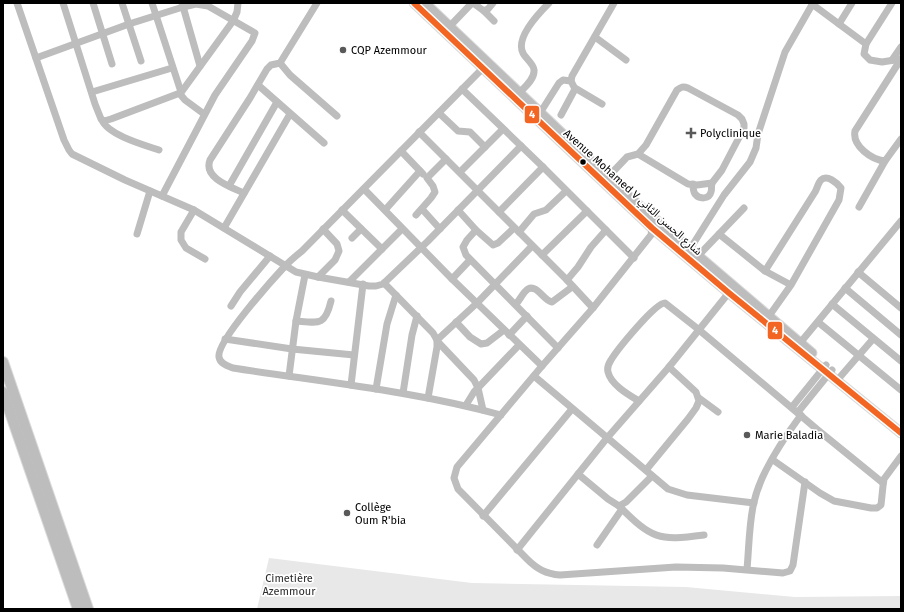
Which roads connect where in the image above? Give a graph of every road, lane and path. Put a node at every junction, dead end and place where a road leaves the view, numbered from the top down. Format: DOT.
graph roads {
  1 [pos="17,3"];
  2 [pos="63,3"];
  3 [pos="93,3"];
  4 [pos="122,3"];
  5 [pos="152,3"];
  6 [pos="238,3"];
  7 [pos="317,3"];
  8 [pos="414,3"];
  9 [pos="425,3"];
  10 [pos="472,3"];
  11 [pos="493,3"];
  12 [pos="549,3"];
  13 [pos="614,3"];
  14 [pos="852,3"];
  15 [pos="892,3"];
  16 [pos="813,4"];
  17 [pos="182,5"];
  18 [pos="207,5"];
  19 [pos="484,11"];
  20 [pos="156,15"];
  21 [pos="233,20"];
  22 [pos="494,21"];
  23 [pos="130,24"];
  24 [pos="839,24"];
  25 [pos="450,26"];
  26 [pos="103,34"];
  27 [pos="595,37"];
  28 [pos="77,44"];
  29 [pos="866,44"];
  30 [pos="901,47"];
  31 [pos="36,58"];
  32 [pos="901,59"];
  33 [pos="626,60"];
  34 [pos="892,60"];
  35 [pos="141,61"];
  36 [pos="280,62"];
  37 [pos="112,64"];
  38 [pos="200,66"];
  39 [pos="485,66"];
  40 [pos="172,68"];
  41 [pos="571,81"];
  42 [pos="258,85"];
  43 [pos="575,88"];
  44 [pos="462,89"];
  45 [pos="92,92"];
  46 [pos="180,93"];
  47 [pos="519,93"];
  48 [pos="276,102"];
  49 [pos="602,104"];
  50 [pos="439,113"];
  51 [pos="540,113"];
  52 [pos="204,114"];
  53 [pos="290,114"];
  54 [pos="561,115"];
  55 [pos="337,116"];
  56 [pos="102,120"];
  57 [pos="503,129"];
  58 [pos="420,132"];
  59 [pos="901,139"];
  60 [pos="324,143"];
  61 [pos="521,146"];
  62 [pos="485,147"];
  63 [pos="159,150"];
  64 [pos="401,151"];
  65 [pos="638,154"];
  66 [pos="446,159"];
  67 [pos="885,161"];
  68 [pos="543,167"];
  69 [pos="420,171"];
  70 [pos="460,172"];
  71 [pos="605,177"];
  72 [pos="428,178"];
  73 [pos="712,183"];
  74 [pos="693,184"];
  75 [pos="229,186"];
  76 [pos="364,189"];
  77 [pos="477,190"];
  78 [pos="150,191"];
  79 [pos="566,191"];
  80 [pos="244,193"];
  81 [pos="162,196"];
  82 [pos="859,207"];
  83 [pos="744,208"];
  84 [pos="422,209"];
  85 [pos="194,210"];
  86 [pos="342,210"];
  87 [pos="384,210"];
  88 [pos="458,210"];
  89 [pos="587,211"];
  90 [pos="499,212"];
  91 [pos="416,215"];
  92 [pos="901,221"];
  93 [pos="224,228"];
  94 [pos="402,228"];
  95 [pos="656,228"];
  96 [pos="323,229"];
  97 [pos="361,229"];
  98 [pos="440,229"];
  99 [pos="476,230"];
  100 [pos="516,230"];
  101 [pos="606,230"];
  102 [pos="137,234"];
  103 [pos="719,234"];
  104 [pos="352,238"];
  105 [pos="532,246"];
  106 [pos="421,248"];
  107 [pos="382,249"];
  108 [pos="690,249"];
  109 [pos="542,255"];
  110 [pos="270,256"];
  111 [pos="698,256"];
  112 [pos="634,258"];
  113 [pos="205,259"];
  114 [pos="470,260"];
  115 [pos="285,266"];
  116 [pos="765,271"];
  117 [pos="858,272"];
  118 [pos="305,275"];
  119 [pos="318,277"];
  120 [pos="452,279"];
  121 [pos="567,280"];
  122 [pos="348,282"];
  123 [pos="384,283"];
  124 [pos="363,284"];
  125 [pos="496,284"];
  126 [pos="790,285"];
  127 [pos="572,287"];
  128 [pos="844,288"];
  129 [pos="732,290"];
  130 [pos="396,295"];
  131 [pos="331,301"];
  132 [pos="477,303"];
  133 [pos="516,304"];
  134 [pos="832,304"];
  135 [pos="231,306"];
  136 [pos="593,308"];
  137 [pos="901,308"];
  138 [pos="417,316"];
  139 [pos="527,316"];
  140 [pos="769,316"];
  141 [pos="296,321"];
  142 [pos="456,322"];
  143 [pos="818,322"];
  144 [pos="698,329"];
  145 [pos="506,332"];
  146 [pos="901,335"];
  147 [pos="225,339"];
  148 [pos="874,339"];
  149 [pos="437,341"];
  150 [pos="800,343"];
  151 [pos="519,345"];
  152 [pos="558,348"];
  153 [pos="292,349"];
  154 [pos="354,355"];
  155 [pos="859,355"];
  156 [pos="901,361"];
  157 [pos="3,362"];
  158 [pos="542,366"];
  159 [pos="669,367"];
  160 [pos="827,370"];
  161 [pos="289,376"];
  162 [pos="534,376"];
  163 [pos="840,377"];
  164 [pos="350,385"];
  165 [pos="478,388"];
  166 [pos="376,389"];
  167 [pos="901,390"];
  168 [pos="3,392"];
  169 [pos="403,393"];
  170 [pos="428,398"];
  171 [pos="699,398"];
  172 [pos="639,401"];
  173 [pos="466,405"];
  174 [pos="572,408"];
  175 [pos="483,410"];
  176 [pos="718,412"];
  177 [pos="797,412"];
  178 [pos="501,415"];
  179 [pos="901,427"];
  180 [pos="901,433"];
  181 [pos="607,438"];
  182 [pos="901,456"];
  183 [pos="773,460"];
  184 [pos="646,470"];
  185 [pos="578,474"];
  186 [pos="652,476"];
  187 [pos="805,482"];
  188 [pos="883,483"];
  189 [pos="754,503"];
  190 [pos="620,508"];
  191 [pos="483,516"];
  192 [pos="704,535"];
  193 [pos="597,545"];
  194 [pos="517,550"];
  195 [pos="747,569"];
  196 [pos="78,609"];
  197 [pos="88,609"];
  1 -- 31 [label="street"];
  2 -- 28 [label="street"];
  3 -- 26 [label="street"];
  4 -- 23 [label="street"];
  5 -- 20 [label="street"];
  6 -- 21 [label="street"];
  7 -- 36 [label="street"];
  8 -- 39 [label="main road, Avenue Mohamed V شارع الحسن الثاني"];
  9 -- 25 [label="main road, Avenue Mohamed V شارع الحسن الثاني"];
  10 -- 19 [label="street"];
  10 -- 25 [label="street"];
  11 -- 19 [label="street"];
  12 -- 47 [label="street"];
  13 -- 27 [label="street"];
  14 -- 24 [label="street"];
  15 -- 29 [label="street"];
  16 -- 24 [label="street"];
  16 -- 108 [label="street"];
  17 -- 18 [label="street"];
  17 -- 20 [label="street"];
  17 -- 38 [label="street"];
  18 -- 21 [label="street"];
  19 -- 22 [label="street"];
  20 -- 23 [label="street"];
  20 -- 40 [label="street"];
  21 -- 38 [label="street"];
  21 -- 52 [label="street"];
  23 -- 26 [label="street"];
  23 -- 35 [label="street"];
  24 -- 29 [label="street"];
  25 -- 39 [label="main road, Avenue Mohamed V شارع الحسن الثاني"];
  26 -- 28 [label="street"];
  26 -- 37 [label="street"];
  27 -- 33 [label="street"];
  27 -- 41 [label="street"];
  28 -- 31 [label="street"];
  28 -- 45 [label="street"];
  29 -- 34 [label="street"];
  30 -- 34 [label="street"];
  31 -- 78 [label="street"];
  32 -- 34 [label="street"];
  32 -- 67 [label="street"];
  36 -- 42 [label="street"];
  36 -- 55 [label="street"];
  38 -- 46 [label="street"];
  39 -- 44 [label="street"];
  39 -- 47 [label="main road, Avenue Mohamed V شارع الحسن الثاني"];
  39 -- 71 [label="main road, Avenue Mohamed V شارع الحسن الثاني"];
  40 -- 45 [label="street"];
  40 -- 46 [label="street"];
  41 -- 43 [label="street"];
  41 -- 51 [label="street"];
  42 -- 48 [label="street"];
  42 -- 75 [label="street"];
  43 -- 49 [label="street"];
  43 -- 54 [label="street"];
  44 -- 50 [label="street"];
  44 -- 57 [label="street"];
  45 -- 56 [label="street"];
  46 -- 52 [label="street"];
  46 -- 56 [label="street"];
  47 -- 51 [label="main road, Avenue Mohamed V شارع الحسن الثاني"];
  48 -- 53 [label="street"];
  48 -- 75 [label="street"];
  50 -- 58 [label="street"];
  50 -- 62 [label="street"];
  51 -- 71 [label="main road, Avenue Mohamed V شارع الحسن الثاني"];
  52 -- 81 [label="street"];
  53 -- 60 [label="street"];
  53 -- 80 [label="street"];
  56 -- 63 [label="street"];
  57 -- 61 [label="street"];
  57 -- 62 [label="street"];
  58 -- 64 [label="street"];
  58 -- 66 [label="street"];
  59 -- 67 [label="street"];
  61 -- 68 [label="street"];
  61 -- 77 [label="street"];
  62 -- 70 [label="street"];
  64 -- 69 [label="street"];
  64 -- 76 [label="street"];
  65 -- 71 [label="street"];
  65 -- 73 [label="street"];
  65 -- 74 [label="street"];
  66 -- 70 [label="street"];
  66 -- 72 [label="street"];
  67 -- 82 [label="street"];
  68 -- 79 [label="street"];
  68 -- 90 [label="street"];
  69 -- 72 [label="street"];
  69 -- 87 [label="street"];
  70 -- 77 [label="street"];
  71 -- 95 [label="main road, Avenue Mohamed V شارع الحسن الثاني"];
  72 -- 84 [label="street"];
  73 -- 74 [label="street"];
  73 -- 74 [label="street"];
  75 -- 80 [label="street"];
  76 -- 86 [label="street"];
  76 -- 87 [label="street"];
  77 -- 88 [label="street"];
  77 -- 90 [label="street"];
  78 -- 81 [label="street"];
  78 -- 102 [label="street"];
  79 -- 89 [label="street"];
  79 -- 100 [label="street"];
  80 -- 93 [label="street"];
  81 -- 85 [label="street"];
  83 -- 103 [label="street"];
  84 -- 91 [label="street"];
  84 -- 98 [label="street"];
  85 -- 93 [label="street"];
  85 -- 113 [label="street"];
  86 -- 96 [label="street"];
  86 -- 97 [label="street"];
  87 -- 94 [label="street"];
  88 -- 98 [label="street"];
  88 -- 99 [label="street"];
  89 -- 101 [label="street"];
  89 -- 109 [label="street"];
  90 -- 100 [label="street"];
  92 -- 117 [label="street"];
  93 -- 110 [label="street"];
  94 -- 106 [label="street"];
  94 -- 107 [label="street"];
  95 -- 108 [label="main road, Avenue Mohamed V شارع الحسن الثاني"];
  95 -- 112 [label="street"];
  95 -- 129 [label="main road, Avenue Mohamed V شارع الحسن الثاني"];
  96 -- 115 [label="street"];
  96 -- 119 [label="street"];
  97 -- 104 [label="street"];
  97 -- 107 [label="street"];
  98 -- 106 [label="street"];
  99 -- 100 [label="street"];
  99 -- 114 [label="street"];
  100 -- 105 [label="street"];
  101 -- 112 [label="street"];
  101 -- 121 [label="street"];
  103 -- 111 [label="street"];
  103 -- 116 [label="street"];
  105 -- 109 [label="street"];
  105 -- 125 [label="street"];
  106 -- 120 [label="street"];
  106 -- 123 [label="street"];
  107 -- 122 [label="street"];
  108 -- 111 [label="main road, Avenue Mohamed V شارع الحسن الثاني"];
  109 -- 121 [label="street"];
  110 -- 115 [label="street"];
  110 -- 135 [label="street"];
  111 -- 129 [label="main road, Avenue Mohamed V شارع الحسن الثاني"];
  112 -- 136 [label="street"];
  114 -- 120 [label="street"];
  114 -- 125 [label="street"];
  115 -- 118 [label="street"];
  115 -- 147 [label="street"];
  116 -- 126 [label="street"];
  116 -- 126 [label="street"];
  117 -- 128 [label="street"];
  117 -- 137 [label="street"];
  118 -- 119 [label="street"];
  118 -- 141 [label="street"];
  119 -- 122 [label="street"];
  120 -- 132 [label="street"];
  121 -- 127 [label="street"];
  122 -- 124 [label="street"];
  123 -- 124 [label="street"];
  123 -- 130 [label="street"];
  124 -- 154 [label="street"];
  125 -- 132 [label="street"];
  125 -- 133 [label="street"];
  126 -- 140 [label="street"];
  127 -- 133 [label="street"];
  127 -- 136 [label="street"];
  128 -- 134 [label="street"];
  128 -- 146 [label="street"];
  129 -- 140 [label="main road, Avenue Mohamed V شارع الحسن الثاني"];
  129 -- 144 [label="street"];
  129 -- 160 [label="main road, Avenue Mohamed V شارع الحسن الثاني"];
  130 -- 138 [label="street"];
  130 -- 166 [label="street"];
  131 -- 141 [label="street"];
  132 -- 142 [label="street"];
  132 -- 145 [label="street"];
  133 -- 139 [label="street"];
  134 -- 143 [label="street"];
  134 -- 148 [label="street"];
  136 -- 152 [label="street"];
  138 -- 149 [label="street"];
  138 -- 169 [label="street"];
  139 -- 145 [label="street"];
  139 -- 152 [label="street"];
  140 -- 150 [label="main road, Avenue Mohamed V شارع الحسن الثاني"];
  141 -- 153 [label="street"];
  142 -- 145 [label="street"];
  142 -- 149 [label="street"];
  143 -- 150 [label="street"];
  143 -- 155 [label="street"];
  144 -- 159 [label="street"];
  144 -- 172 [label="street"];
  144 -- 177 [label="street"];
  145 -- 151 [label="street"];
  147 -- 153 [label="street"];
  147 -- 161 [label="street"];
  148 -- 155 [label="street"];
  148 -- 156 [label="street"];
  149 -- 165 [label="street"];
  149 -- 170 [label="street"];
  150 -- 160 [label="main road, Avenue Mohamed V شارع الحسن الثاني"];
  151 -- 158 [label="street"];
  151 -- 165 [label="street"];
  152 -- 158 [label="street"];
  153 -- 154 [label="street"];
  153 -- 161 [label="street"];
  154 -- 164 [label="street"];
  155 -- 163 [label="street"];
  155 -- 167 [label="street"];
  157 -- 197 [label="highway"];
  158 -- 162 [label="street"];
  159 -- 171 [label="street"];
  159 -- 172 [label="street"];
  160 -- 163 [label="main road, Avenue Mohamed V شارع الحسن الثاني"];
  160 -- 177 [label="street"];
  160 -- 180 [label="main road, Avenue Mohamed V شارع الحسن الثاني"];
  161 -- 164 [label="street"];
  162 -- 174 [label="street"];
  162 -- 178 [label="street"];
  163 -- 179 [label="main road, Avenue Mohamed V شارع الحسن الثاني"];
  164 -- 166 [label="street"];
  165 -- 173 [label="street"];
  165 -- 175 [label="street"];
  166 -- 169 [label="street"];
  168 -- 196 [label="highway"];
  169 -- 170 [label="street"];
  170 -- 173 [label="street"];
  171 -- 176 [label="street"];
  171 -- 184 [label="street"];
  172 -- 181 [label="street"];
  173 -- 175 [label="street"];
  174 -- 181 [label="street"];
  174 -- 191 [label="street"];
  175 -- 178 [label="street"];
  177 -- 183 [label="street"];
  177 -- 188 [label="street"];
  178 -- 191 [label="street"];
  181 -- 184 [label="street"];
  181 -- 185 [label="street"];
  182 -- 188 [label="street"];
  183 -- 187 [label="street"];
  183 -- 189 [label="street"];
  184 -- 186 [label="street"];
  185 -- 190 [label="street"];
  185 -- 194 [label="street"];
  186 -- 189 [label="street"];
  186 -- 190 [label="street"];
  187 -- 188 [label="street"];
  187 -- 195 [label="street"];
  189 -- 195 [label="street"];
  190 -- 192 [label="street"];
  190 -- 193 [label="street"];
  191 -- 194 [label="street"];
  194 -- 195 [label="street"];
}
